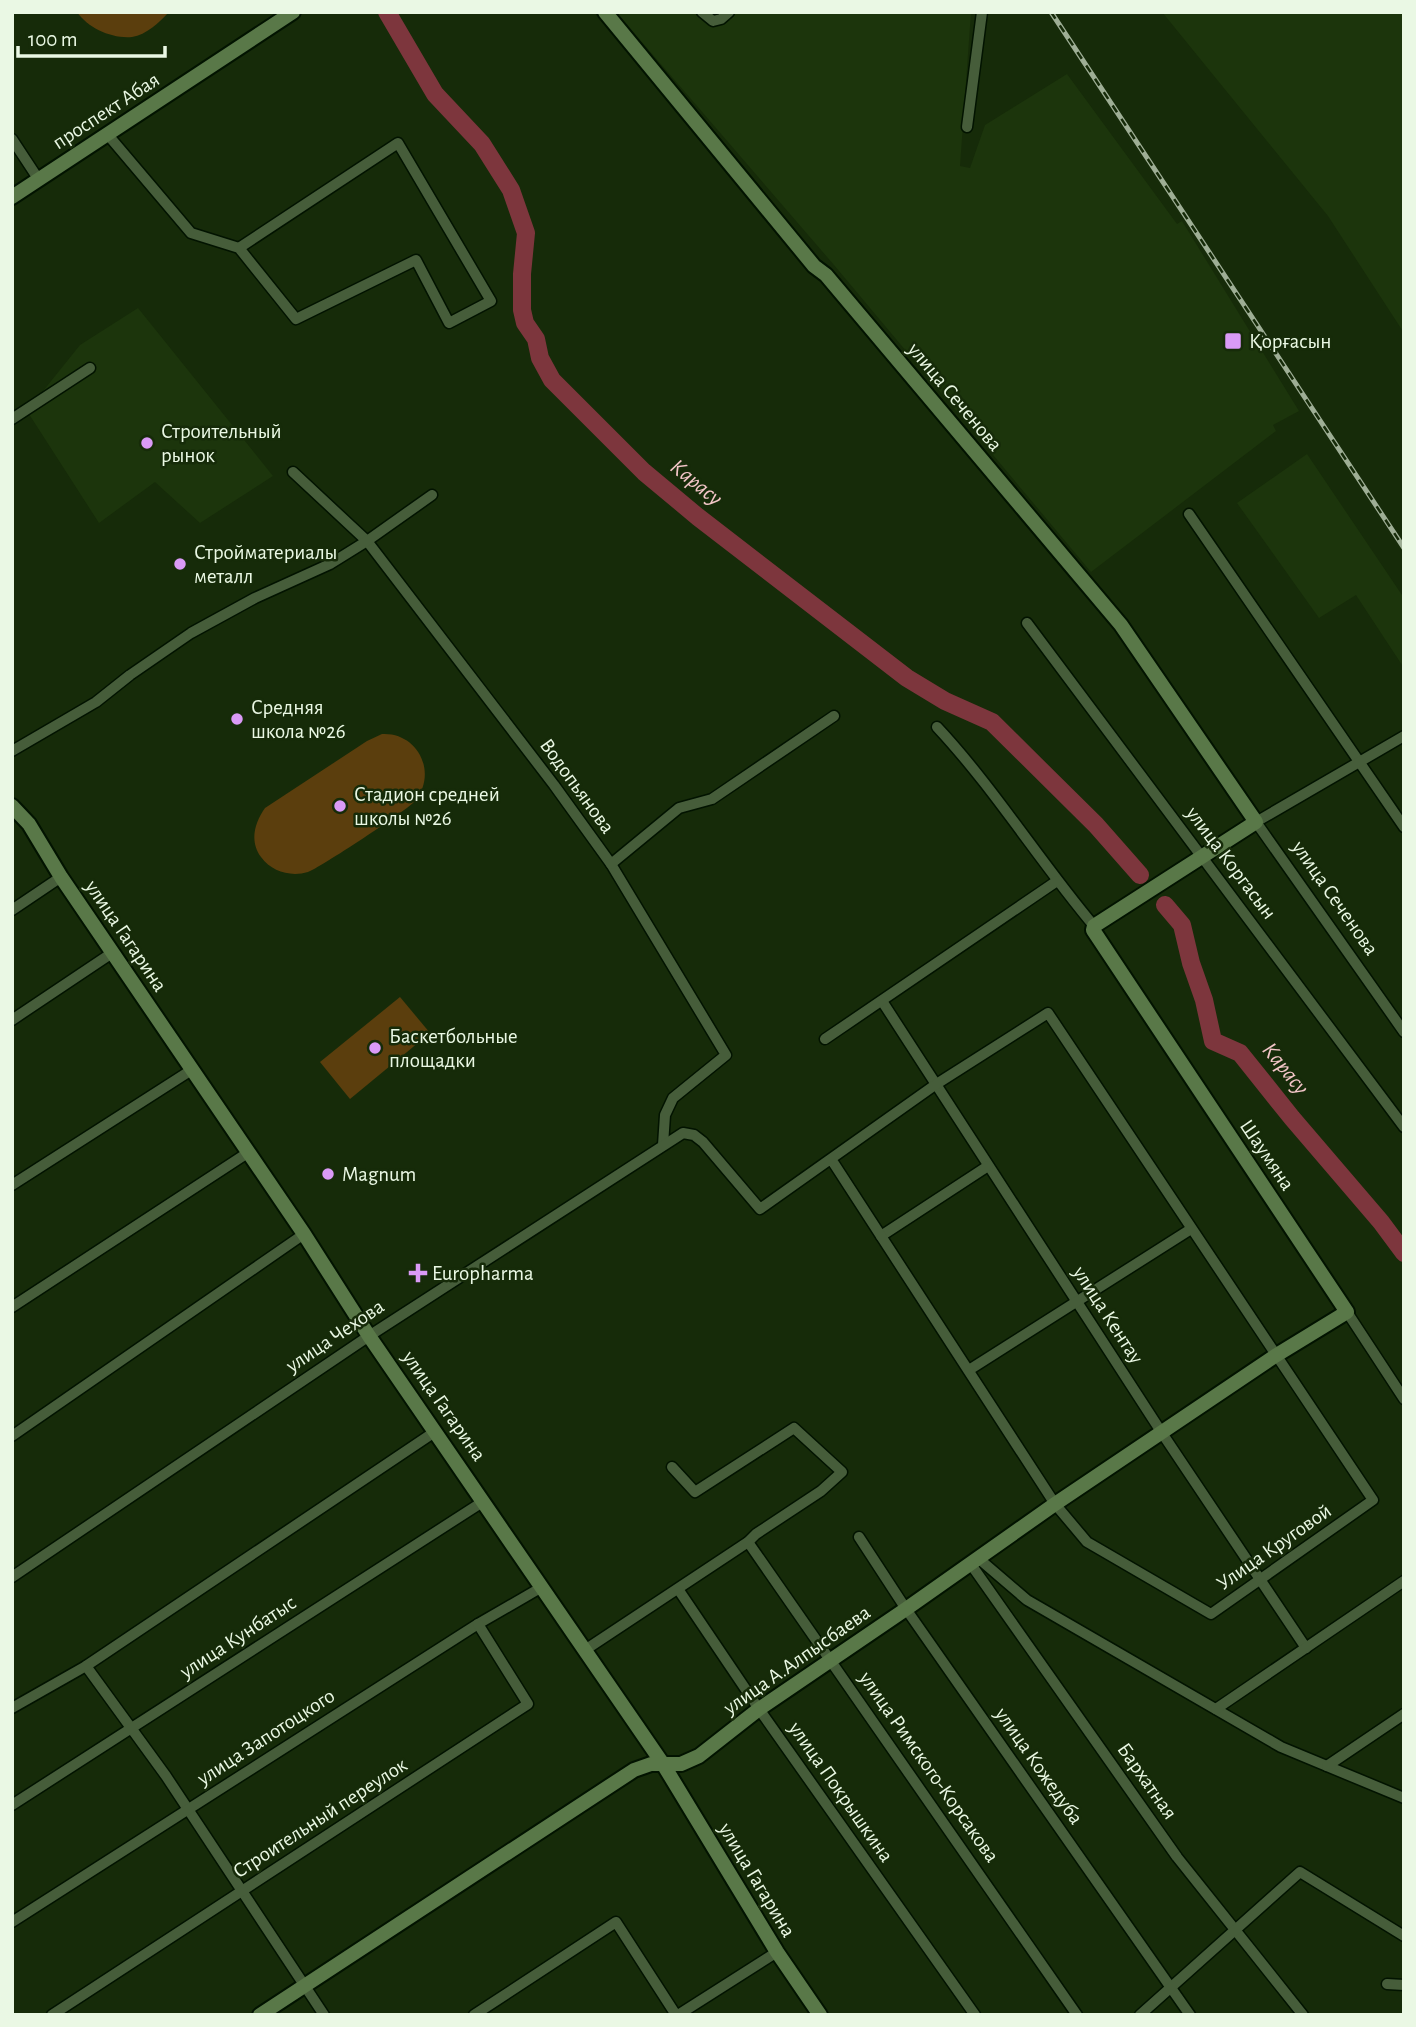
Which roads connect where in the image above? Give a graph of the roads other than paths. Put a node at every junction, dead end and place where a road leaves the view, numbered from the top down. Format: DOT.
graph roads {
  1 [pos="293,12"];
  2 [pos="605,12"];
  3 [pos="702,12"];
  4 [pos="729,12"];
  5 [pos="982,12"];
  6 [pos="967,127"];
  7 [pos="108,135"];
  8 [pos="12,139"];
  9 [pos="39,180"];
  10 [pos="12,198"];
  11 [pos="239,248"];
  12 [pos="90,368"];
  13 [pos="12,419"];
  14 [pos="293,472"];
  15 [pos="432,495"];
  16 [pos="1189,514"];
  17 [pos="368,541"];
  18 [pos="1027,623"];
  19 [pos="834,716"];
  20 [pos="937,727"];
  21 [pos="1404,736"];
  22 [pos="12,751"];
  23 [pos="1358,762"];
  24 [pos="12,806"];
  25 [pos="12,813"];
  26 [pos="1256,822"];
  27 [pos="29,824"];
  28 [pos="1404,827"];
  29 [pos="1202,856"];
  30 [pos="611,864"];
  31 [pos="61,877"];
  32 [pos="1057,881"];
  33 [pos="12,910"];
  34 [pos="1095,931"];
  35 [pos="113,953"];
  36 [pos="882,1001"];
  37 [pos="12,1020"];
  38 [pos="1404,1032"];
  39 [pos="825,1039"];
  40 [pos="193,1069"];
  41 [pos="935,1085"];
  42 [pos="1404,1127"];
  43 [pos="663,1145"];
  44 [pos="249,1152"];
  45 [pos="831,1159"];
  46 [pos="988,1166"];
  47 [pos="12,1185"];
  48 [pos="1191,1229"];
  49 [pos="304,1234"];
  50 [pos="881,1236"];
  51 [pos="1077,1303"];
  52 [pos="12,1307"];
  53 [pos="1347,1312"];
  54 [pos="369,1336"];
  55 [pos="1276,1356"];
  56 [pos="969,1370"];
  57 [pos="1404,1399"];
  58 [pos="436,1431"];
  59 [pos="1162,1433"];
  60 [pos="12,1436"];
  61 [pos="672,1467"];
  62 [pos="484,1501"];
  63 [pos="1055,1504"];
  64 [pos="859,1537"];
  65 [pos="748,1542"];
  66 [pos="974,1560"];
  67 [pos="12,1577"];
  68 [pos="1260,1581"];
  69 [pos="1404,1581"];
  70 [pos="542,1587"];
  71 [pos="678,1589"];
  72 [pos="906,1609"];
  73 [pos="478,1624"];
  74 [pos="1306,1648"];
  75 [pos="585,1650"];
  76 [pos="831,1660"];
  77 [pos="86,1666"];
  78 [pos="12,1708"];
  79 [pos="759,1709"];
  80 [pos="1216,1709"];
  81 [pos="1404,1714"];
  82 [pos="131,1730"];
  83 [pos="663,1764"];
  84 [pos="1327,1766"];
  85 [pos="1404,1798"];
  86 [pos="12,1805"];
  87 [pos="188,1811"];
  88 [pos="242,1892"];
  89 [pos="12,1922"];
  90 [pos="1234,1931"];
  91 [pos="1404,1936"];
  92 [pos="777,1952"];
  93 [pos="1387,1984"];
  94 [pos="1404,1985"];
  95 [pos="305,1986"];
  96 [pos="1170,1987"];
  97 [pos="52,2015"];
  98 [pos="260,2015"];
  99 [pos="324,2015"];
  100 [pos="474,2015"];
  101 [pos="677,2015"];
  102 [pos="820,2015"];
  103 [pos="975,2015"];
  104 [pos="1077,2015"];
  105 [pos="1140,2015"];
  106 [pos="1190,2015"];
  107 [pos="1303,2015"];
  1 -- 7 [label="street, проспект Абая"];
  2 -- 26 [label="street, улица Сеченова"];
  3 -- 4 [label="street"];
  5 -- 6 [label="street"];
  7 -- 9 [label="street, проспект Абая"];
  7 -- 11 [label="street"];
  8 -- 9 [label="street"];
  9 -- 10 [label="street, проспект Абая"];
  11 -- 11 [label="street"];
  12 -- 13 [label="street"];
  14 -- 17 [label="street, Водопьянова"];
  15 -- 17 [label="street"];
  16 -- 23 [label="street"];
  17 -- 22 [label="street"];
  17 -- 30 [label="street, Водопьянова"];
  18 -- 29 [label="street, улица Коргасын"];
  19 -- 30 [label="street"];
  20 -- 32 [label="street, Шаумяна"];
  21 -- 23 [label="street"];
  23 -- 26 [label="street"];
  23 -- 28 [label="street"];
  24 -- 27 [label="street, улица Гагарина"];
  25 -- 27 [label="street, улица Гагарина"];
  26 -- 29 [label="street"];
  26 -- 38 [label="street, улица Сеченова"];
  27 -- 31 [label="street, улица Гагарина"];
  29 -- 34 [label="street"];
  29 -- 42 [label="street, улица Коргасын"];
  30 -- 43 [label="street, Водопьянова"];
  31 -- 33 [label="street"];
  31 -- 35 [label="street, улица Гагарина"];
  32 -- 34 [label="street, Шаумяна"];
  32 -- 36 [label="street"];
  34 -- 53 [label="street, Шаумяна"];
  35 -- 37 [label="street"];
  35 -- 40 [label="street, улица Гагарина"];
  36 -- 39 [label="street"];
  36 -- 41 [label="street, улица Кентау"];
  40 -- 44 [label="street, улица Гагарина"];
  40 -- 47 [label="street"];
  41 -- 45 [label="street"];
  41 -- 46 [label="street, улица Кентау"];
  41 -- 48 [label="street, Улица Круговой"];
  43 -- 45 [label="street, улица Чехова"];
  43 -- 54 [label="street, улица Чехова"];
  44 -- 49 [label="street, улица Гагарина"];
  44 -- 52 [label="street"];
  45 -- 50 [label="street, Улица Круговой"];
  46 -- 50 [label="street"];
  46 -- 51 [label="street, улица Кентау"];
  48 -- 51 [label="street"];
  48 -- 55 [label="street, Улица Круговой"];
  49 -- 54 [label="street, улица Гагарина"];
  49 -- 60 [label="street"];
  50 -- 56 [label="street, Улица Круговой"];
  51 -- 56 [label="street"];
  51 -- 59 [label="street, улица Кентау"];
  53 -- 55 [label="street, улица А.Алпысбаева"];
  53 -- 57 [label="street, Шаумяна"];
  54 -- 58 [label="street, улица Гагарина"];
  54 -- 67 [label="street, улица Чехова"];
  55 -- 59 [label="street, улица А.Алпысбаева"];
  55 -- 68 [label="street, Улица Круговой"];
  56 -- 63 [label="street, Улица Круговой"];
  58 -- 62 [label="street, улица Гагарина"];
  58 -- 77 [label="street"];
  59 -- 63 [label="street, улица А.Алпысбаева"];
  59 -- 68 [label="street, улица Кентау"];
  61 -- 65 [label="street"];
  62 -- 70 [label="street, улица Гагарина"];
  62 -- 82 [label="street, улица Кунбатыс"];
  63 -- 66 [label="street, улица А.Алпысбаева"];
  63 -- 68 [label="street, Улица Круговой"];
  64 -- 72 [label="street, улица Кожедуба"];
  65 -- 71 [label="street"];
  65 -- 76 [label="street, улица Римского-Корсакова"];
  66 -- 72 [label="street, улица А.Алпысбаева"];
  66 -- 80 [label="street"];
  66 -- 90 [label="street, Бархатная"];
  68 -- 74 [label="street, улица Кентау"];
  69 -- 74 [label="street"];
  70 -- 73 [label="street, улица Запотоцкого"];
  70 -- 75 [label="street, улица Гагарина"];
  71 -- 75 [label="street"];
  71 -- 79 [label="street, улица Покрышкина"];
  72 -- 76 [label="street, улица А.Алпысбаева"];
  72 -- 96 [label="street, улица Кожедуба"];
  73 -- 87 [label="street, улица Запотоцкого"];
  73 -- 88 [label="street, Строительный переулок"];
  74 -- 80 [label="street"];
  75 -- 83 [label="street, улица Гагарина"];
  76 -- 79 [label="street, улица А.Алпысбаева"];
  76 -- 104 [label="street, улица Римского-Корсакова"];
  77 -- 78 [label="street"];
  77 -- 82 [label="street"];
  79 -- 83 [label="street, улица А.Алпысбаева"];
  79 -- 103 [label="street, улица Покрышкина"];
  80 -- 84 [label="street"];
  81 -- 84 [label="street"];
  82 -- 86 [label="street, улица Кунбатыс"];
  82 -- 87 [label="street"];
  83 -- 92 [label="street, улица Гагарина"];
  83 -- 95 [label="street, улица А.Алпысбаева"];
  84 -- 85 [label="street"];
  87 -- 88 [label="street"];
  87 -- 89 [label="street, улица Запотоцкого"];
  88 -- 95 [label="street"];
  88 -- 97 [label="street, Строительный переулок"];
  90 -- 91 [label="street"];
  90 -- 96 [label="street"];
  90 -- 107 [label="street, Бархатная"];
  92 -- 101 [label="street"];
  92 -- 102 [label="street, улица Гагарина"];
  93 -- 94 [label="street"];
  95 -- 98 [label="street, улица А.Алпысбаева"];
  95 -- 99 [label="street"];
  96 -- 105 [label="street"];
  96 -- 106 [label="street, улица Кожедуба"];
  100 -- 101 [label="street"];
}
